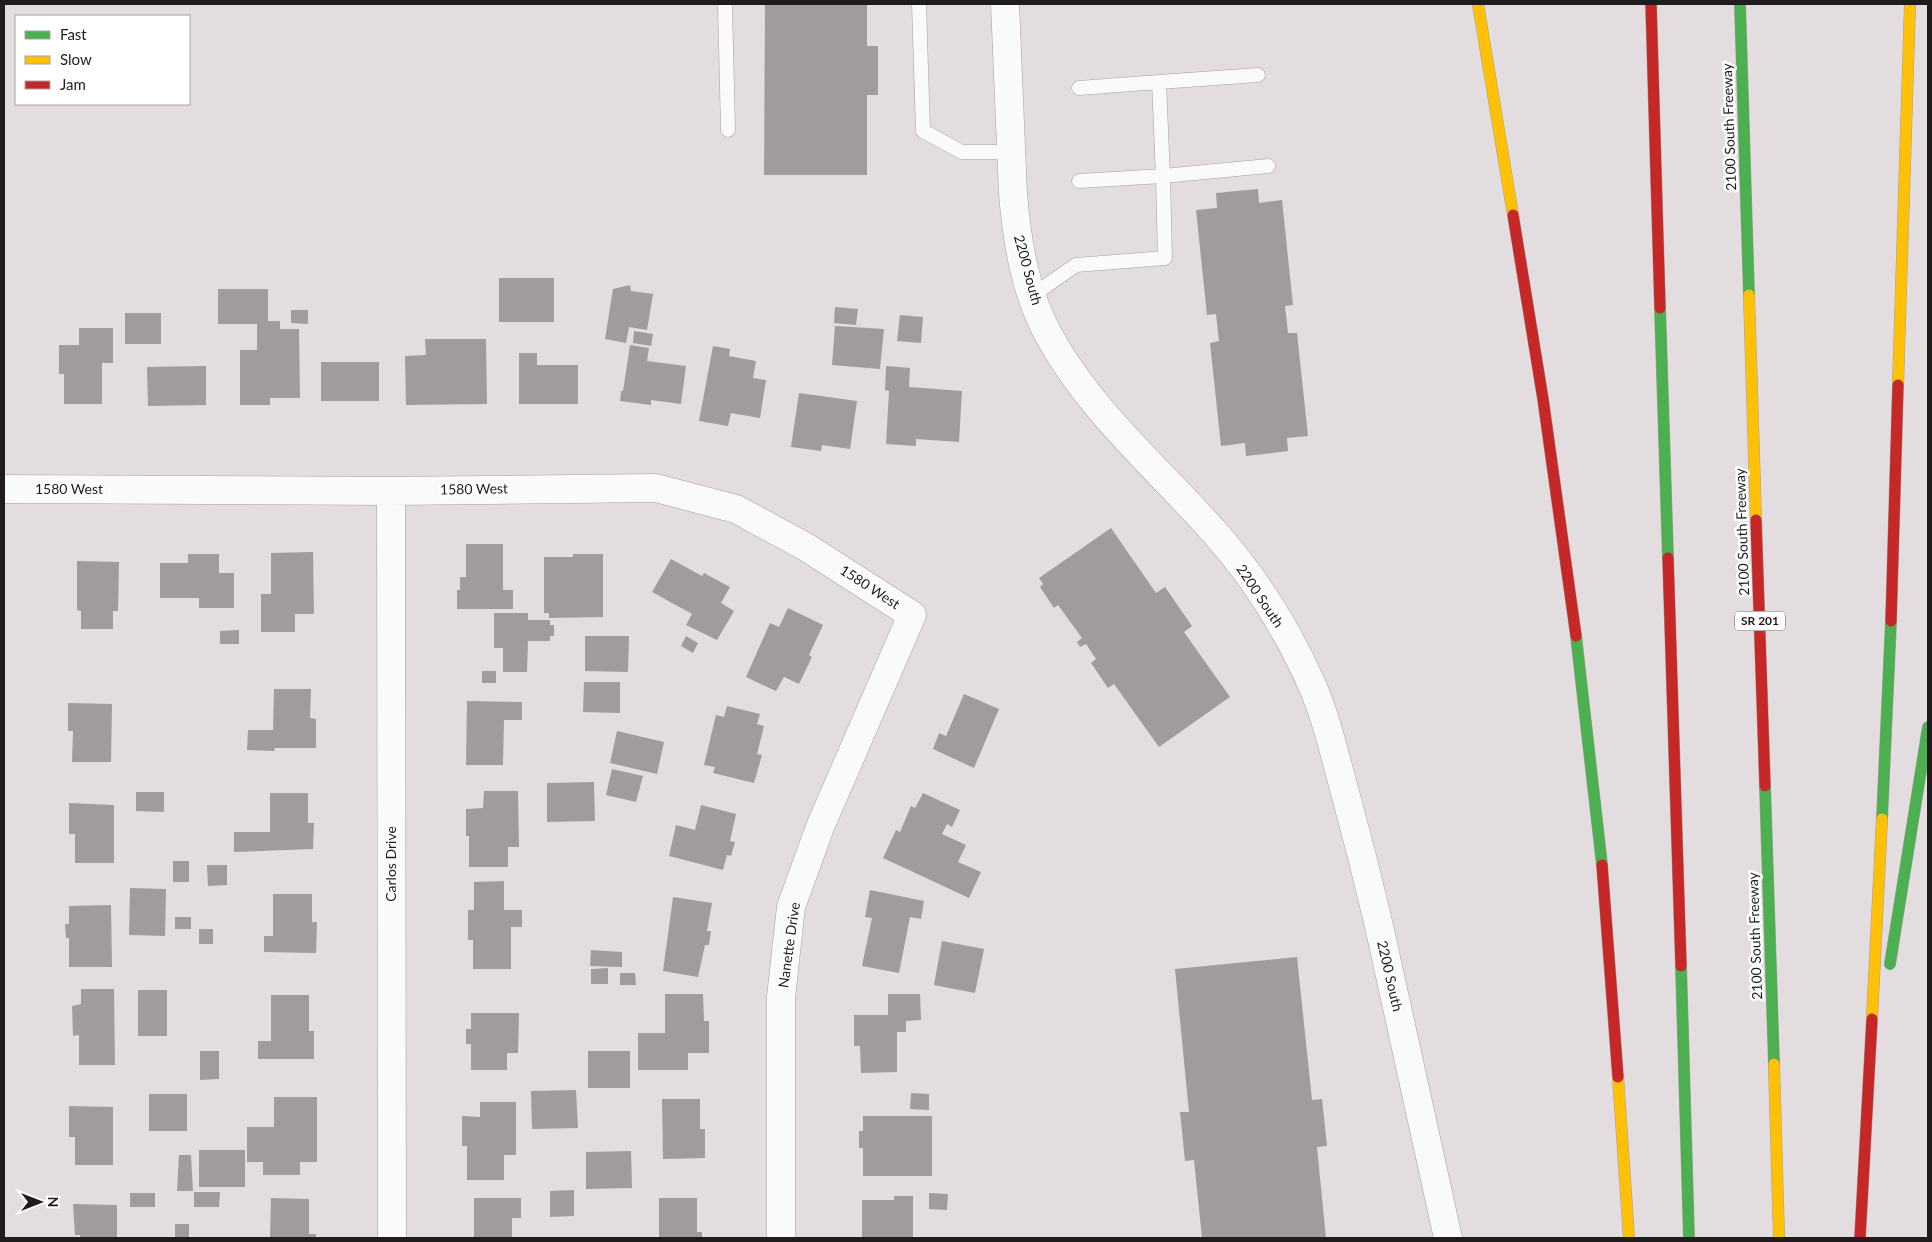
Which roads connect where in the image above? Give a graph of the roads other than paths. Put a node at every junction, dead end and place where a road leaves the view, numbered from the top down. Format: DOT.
graph roads {
  1 [pos="725,4"];
  2 [pos="919,4"];
  3 [pos="1005,4"];
  4 [pos="1478,4"];
  5 [pos="1651,4"];
  6 [pos="1740,4"];
  7 [pos="1910,4"];
  8 [pos="1258,75"];
  9 [pos="1159,82"];
  10 [pos="1079,88"];
  11 [pos="728,130"];
  12 [pos="1011,152"];
  13 [pos="1268,166"];
  14 [pos="1163,176"];
  15 [pos="1079,181"];
  16 [pos="1033,296"];
  17 [pos="4,489"];
  18 [pos="391,491"];
  19 [pos="912,615"];
  20 [pos="1928,727"];
  21 [pos="1867,1104"];
  22 [pos="392,1238"];
  23 [pos="781,1238"];
  24 [pos="1448,1238"];
  25 [pos="1629,1238"];
  26 [pos="1689,1238"];
  27 [pos="1779,1238"];
  28 [pos="1860,1238"];
  1 -- 11 [label="lane"];
  2 -- 12 [label="lane"];
  3 -- 12 [label="street, 2200 South"];
  4 -- 25 [label="highway"];
  5 -- 26 [label="highway"];
  6 -- 27 [label="highway, 2100 South Freeway / SR 201"];
  7 -- 21 [label="highway"];
  8 -- 9 [label="lane"];
  9 -- 10 [label="lane"];
  9 -- 14 [label="lane"];
  12 -- 16 [label="street, 2200 South"];
  13 -- 14 [label="lane"];
  14 -- 15 [label="lane"];
  14 -- 16 [label="lane"];
  16 -- 24 [label="street, 2200 South"];
  17 -- 18 [label="street, 1580 West"];
  18 -- 19 [label="street, 1580 West"];
  18 -- 22 [label="street, Carlos Drive"];
  19 -- 23 [label="street, Nanette Drive"];
  20 -- 21 [label="highway"];
  21 -- 28 [label="highway"];
}
